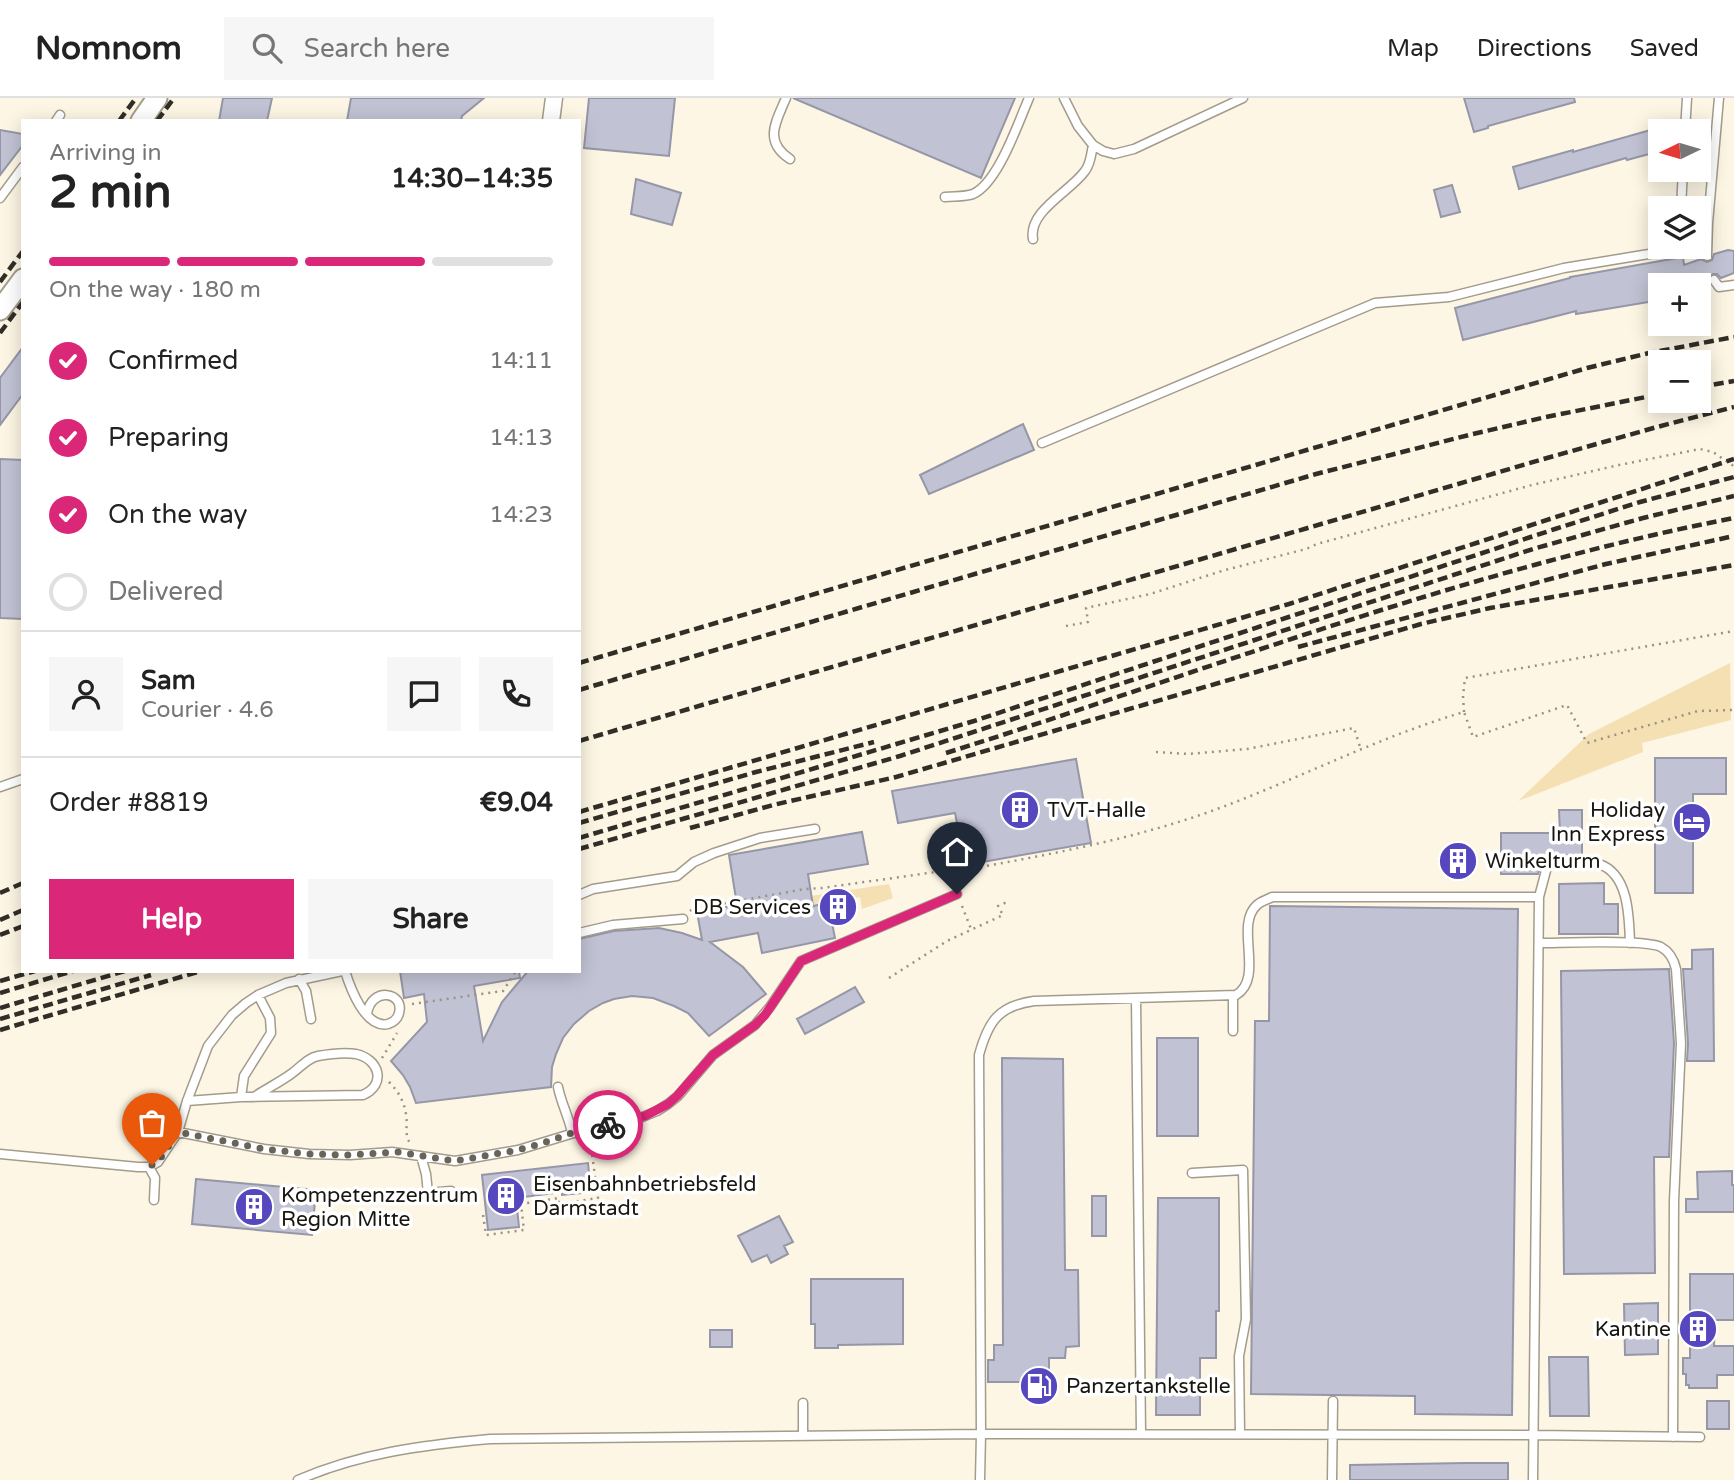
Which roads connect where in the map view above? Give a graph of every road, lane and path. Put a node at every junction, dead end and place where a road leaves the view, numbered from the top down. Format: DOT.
graph roads {
  1 [pos="157,98"];
  2 [pos="554,98"];
  3 [pos="786,98"];
  4 [pos="1029,98"];
  5 [pos="1064,98"];
  6 [pos="1243,98"];
  7 [pos="1687,98"];
  8 [pos="1719,98"];
  9 [pos="142,119"];
  10 [pos="551,119"];
  11 [pos="1686,119"];
  12 [pos="1093,145"];
  13 [pos="790,159"];
  14 [pos="21,170"];
  15 [pos="1706,196"];
  16 [pos="946,197"];
  17 [pos="0,198"];
  18 [pos="1033,239"];
  19 [pos="1648,253"];
  20 [pos="1714,280"];
  21 [pos="21,282"];
  22 [pos="1734,285"];
  23 [pos="0,310"];
  24 [pos="1042,443"];
  25 [pos="1734,465"];
  26 [pos="1066,626"];
  27 [pos="1734,631"];
  28 [pos="1734,710"];
  29 [pos="1464,712"];
  30 [pos="1361,750"];
  31 [pos="1156,752"];
  32 [pos="21,780"];
  33 [pos="0,787"];
  34 [pos="815,829"];
  35 [pos="581,894"];
  36 [pos="957,894"];
  37 [pos="1539,897"];
  38 [pos="1007,902"];
  39 [pos="683,919"];
  40 [pos="581,933"];
  41 [pos="1539,943"];
  42 [pos="1630,943"];
  43 [pos="333,973"];
  44 [pos="345,973"];
  45 [pos="515,973"];
  46 [pos="889,978"];
  47 [pos="299,979"];
  48 [pos="258,995"];
  49 [pos="1233,996"];
  50 [pos="1136,998"];
  51 [pos="400,1006"];
  52 [pos="367,1014"];
  53 [pos="311,1019"];
  54 [pos="1233,1031"];
  55 [pos="376,1069"];
  56 [pos="558,1087"];
  57 [pos="241,1097"];
  58 [pos="254,1097"];
  59 [pos="187,1101"];
  60 [pos="178,1132"];
  61 [pos="572,1133"];
  62 [pos="592,1148"];
  63 [pos="0,1154"];
  64 [pos="421,1156"];
  65 [pos="149,1167"];
  66 [pos="1192,1173"];
  67 [pos="451,1191"];
  68 [pos="552,1193"];
  69 [pos="520,1197"];
  70 [pos="553,1199"];
  71 [pos="153,1200"];
  72 [pos="521,1204"];
  73 [pos="483,1215"];
  74 [pos="1333,1401"];
  75 [pos="803,1402"];
  76 [pos="981,1434"];
  77 [pos="1141,1434"];
  78 [pos="1240,1434"];
  79 [pos="1333,1434"];
  80 [pos="1533,1435"];
  81 [pos="803,1436"];
  82 [pos="1673,1437"];
  83 [pos="1700,1437"];
  84 [pos="298,1480"];
  85 [pos="980,1480"];
  86 [pos="1332,1480"];
  87 [pos="1533,1480"];
  1 -- 9 [label="street"];
  2 -- 10 [label="street"];
  3 -- 13 [label="lane"];
  4 -- 16 [label="lane"];
  5 -- 12 [label="lane"];
  6 -- 12 [label="lane"];
  7 -- 11 [label="lane"];
  8 -- 15 [label="lane"];
  12 -- 18 [label="lane"];
  14 -- 17 [label="lane"];
  19 -- 24 [label="lane"];
  20 -- 22 [label="lane"];
  21 -- 23 [label="street"];
  25 -- 26 [label="path"];
  27 -- 29 [label="path"];
  28 -- 29 [label="path"];
  29 -- 30 [label="path"];
  30 -- 31 [label="path"];
  30 -- 39 [label="path"];
  32 -- 33 [label="lane"];
  34 -- 35 [label="lane"];
  36 -- 61 [label="lane"];
  37 -- 41 [label="lane"];
  37 -- 42 [label="lane"];
  37 -- 49 [label="lane"];
  38 -- 46 [label="path"];
  39 -- 40 [label="lane"];
  41 -- 42 [label="lane"];
  41 -- 80 [label="lane"];
  42 -- 82 [label="lane"];
  43 -- 47 [label="lane"];
  44 -- 52 [label="lane"];
  45 -- 51 [label="path"];
  47 -- 48 [label="lane"];
  47 -- 53 [label="lane"];
  48 -- 57 [label="lane"];
  48 -- 59 [label="lane"];
  49 -- 50 [label="lane"];
  49 -- 54 [label="lane"];
  50 -- 76 [label="lane"];
  50 -- 77 [label="lane"];
  51 -- 52 [label="lane"];
  51 -- 52 [label="lane"];
  51 -- 55 [label="path"];
  55 -- 58 [label="lane"];
  55 -- 58 [label="lane"];
  55 -- 64 [label="path"];
  56 -- 61 [label="lane"];
  57 -- 58 [label="lane"];
  57 -- 59 [label="lane"];
  59 -- 60 [label="lane"];
  60 -- 64 [label="lane"];
  60 -- 65 [label="lane"];
  61 -- 64 [label="lane"];
  62 -- 70 [label="path"];
  63 -- 65 [label="lane"];
  64 -- 67 [label="lane"];
  65 -- 71 [label="lane"];
  66 -- 78 [label="lane"];
  68 -- 70 [label="path"];
  69 -- 72 [label="path"];
  70 -- 72 [label="path"];
  72 -- 73 [label="path"];
  74 -- 79 [label="lane"];
  75 -- 81 [label="lane"];
  76 -- 77 [label="lane"];
  76 -- 81 [label="lane"];
  76 -- 85 [label="lane"];
  77 -- 78 [label="lane"];
  78 -- 79 [label="lane"];
  79 -- 80 [label="lane"];
  79 -- 86 [label="lane"];
  80 -- 82 [label="lane"];
  80 -- 87 [label="lane"];
  81 -- 84 [label="lane"];
  82 -- 83 [label="lane"];
}
